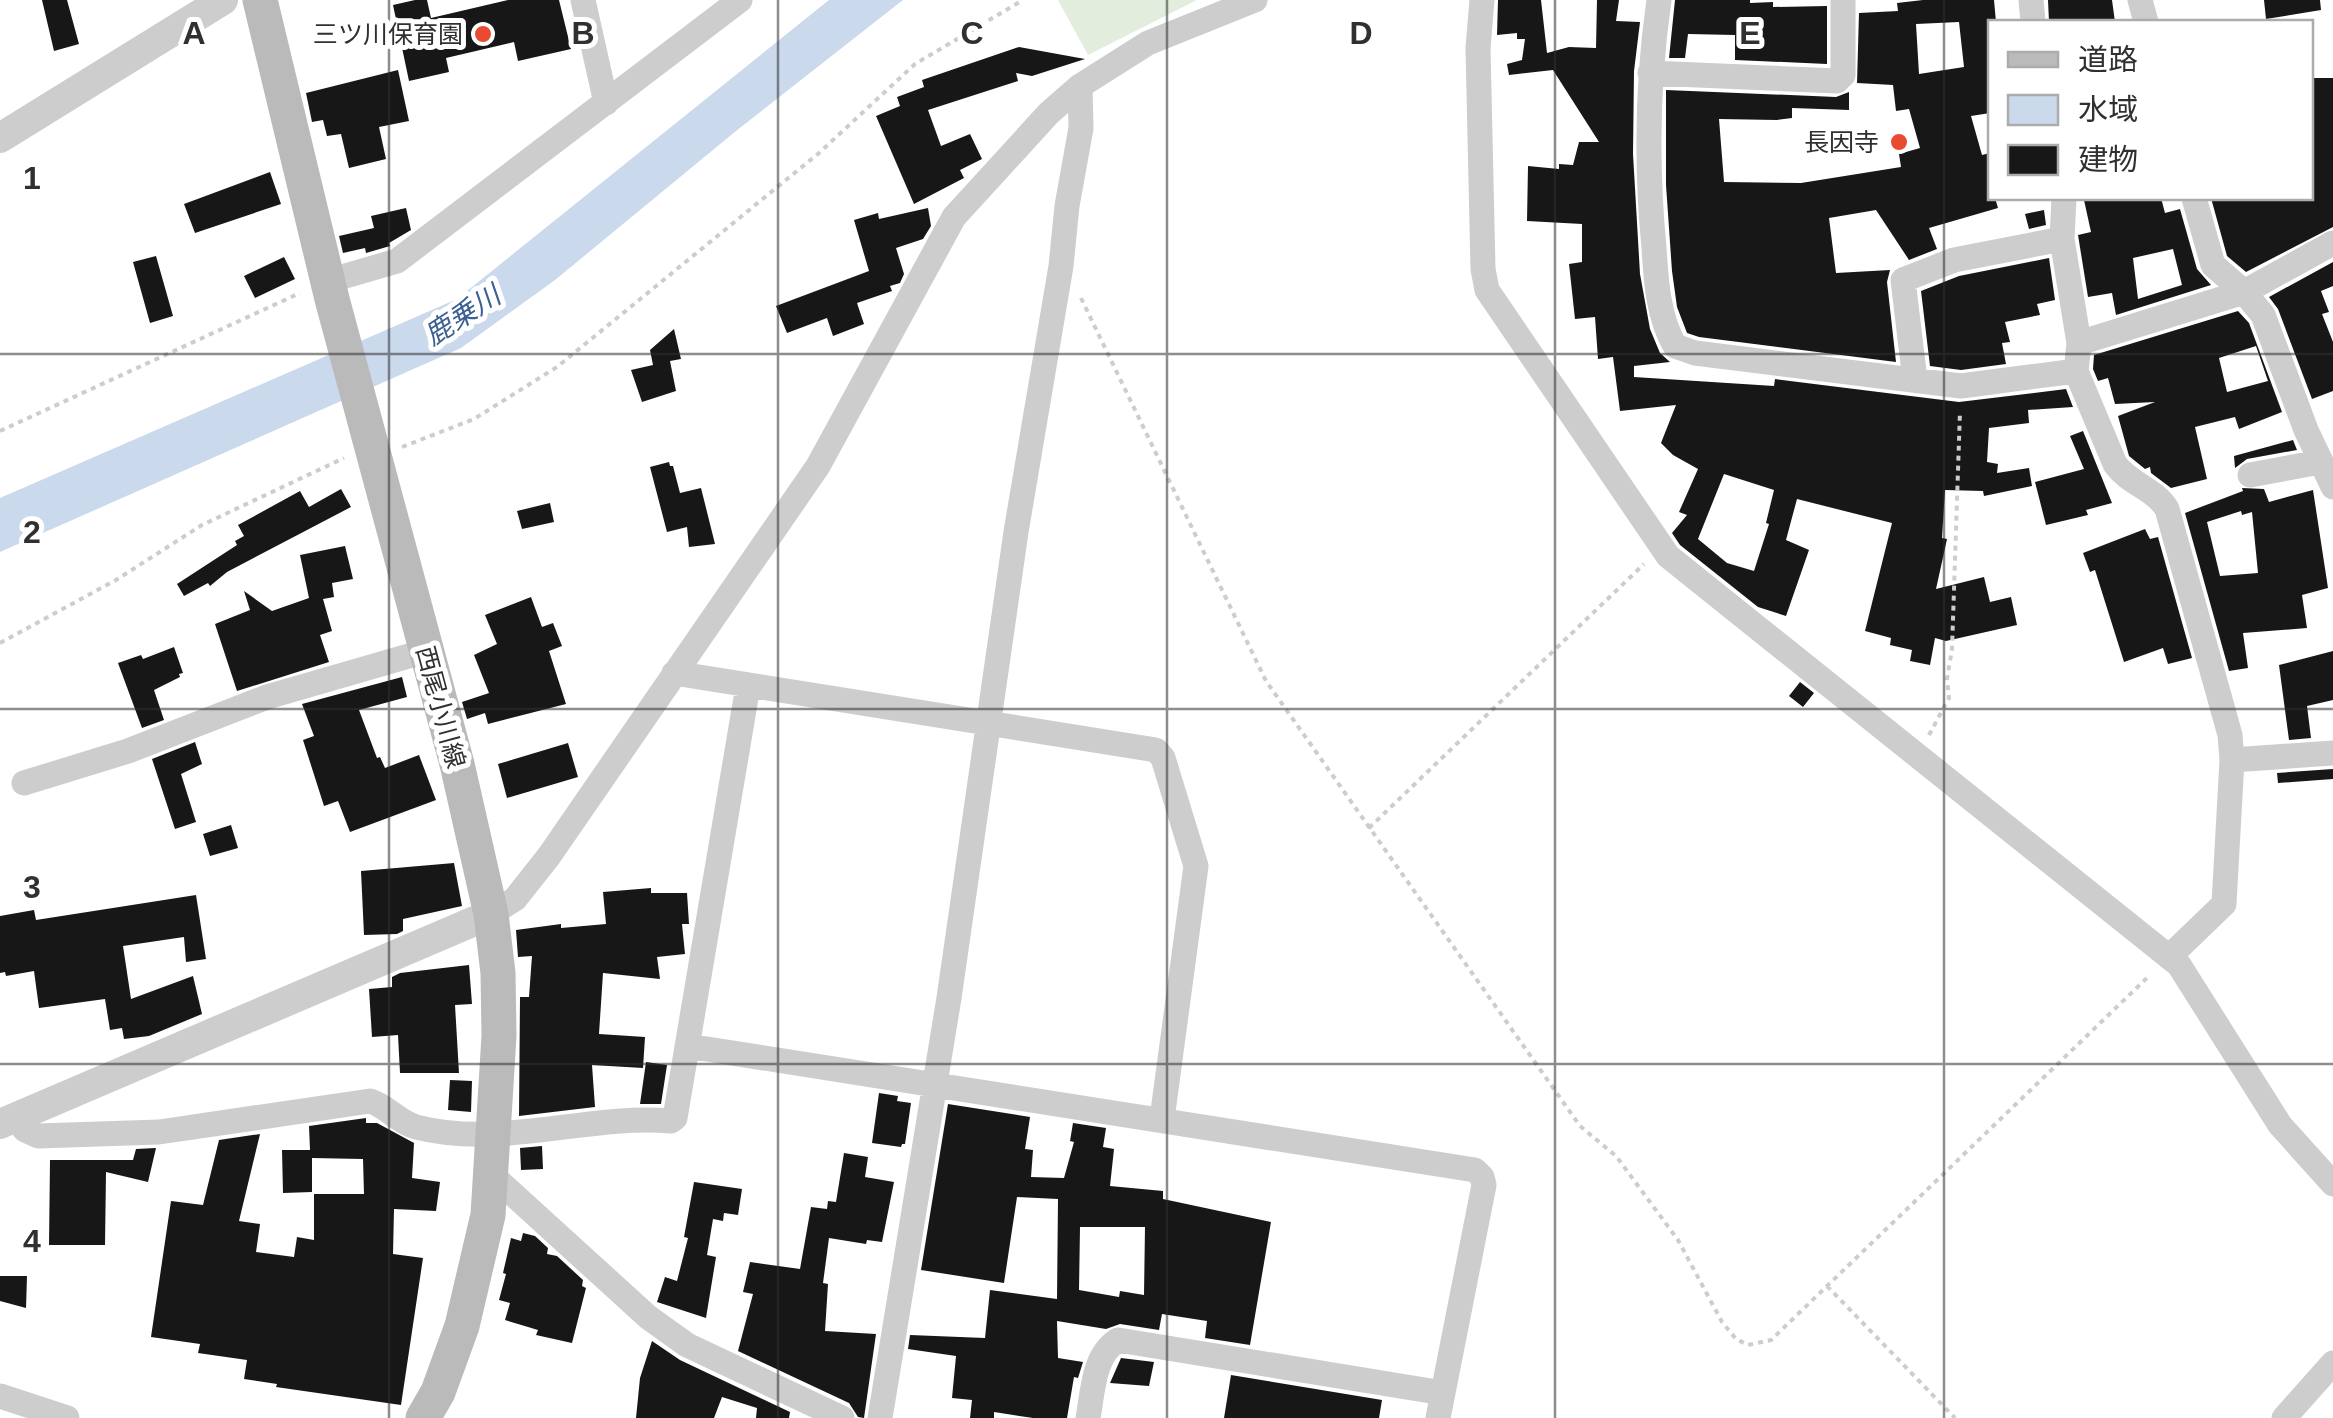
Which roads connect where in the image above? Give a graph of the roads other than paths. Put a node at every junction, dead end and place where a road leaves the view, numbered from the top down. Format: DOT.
graph roads {
  1 [pos="223,0"];
  2 [pos="260,0"];
  3 [pos="583,0"];
  4 [pos="740,0"];
  5 [pos="1255,0"];
  6 [pos="1482,0"];
  7 [pos="1659,0"];
  8 [pos="1843,0"];
  9 [pos="1650,73"];
  10 [pos="1080,86"];
  11 [pos="606,104"];
  12 [pos="0,138"];
  13 [pos="2064,200"];
  14 [pos="2195,200"];
  15 [pos="2062,239"];
  16 [pos="2333,242"];
  17 [pos="330,290"];
  18 [pos="2244,292"];
  19 [pos="2079,343"];
  20 [pos="2076,371"];
  21 [pos="1915,380"];
  22 [pos="2320,462"];
  23 [pos="2250,474"];
  24 [pos="2333,487"];
  25 [pos="426,651"];
  26 [pos="674,673"];
  27 [pos="748,686"];
  28 [pos="990,723"];
  29 [pos="2333,753"];
  30 [pos="2232,760"];
  31 [pos="24,783"];
  32 [pos="492,914"];
  33 [pos="2169,958"];
  34 [pos="688,1046"];
  35 [pos="935,1085"];
  36 [pos="8,1120"];
  37 [pos="1162,1120"];
  38 [pos="495,1136"];
  39 [pos="492,1174"];
  40 [pos="2333,1184"];
  41 [pos="2333,1363"];
  42 [pos="0,1396"];
  43 [pos="1440,1405"];
  44 [pos="67,1418"];
  45 [pos="423,1418"];
  46 [pos="842,1418"];
  47 [pos="880,1418"];
  48 [pos="1088,1418"];
  49 [pos="2284,1418"];
  1 -- 12 [label="street"];
  2 -- 17 [label="main road, 西尾小川線"];
  3 -- 11 [label="street"];
  4 -- 11 [label="street"];
  5 -- 10 [label="street"];
  6 -- 33 [label="street"];
  7 -- 9 [label="street"];
  8 -- 9 [label="street"];
  9 -- 21 [label="street"];
  10 -- 26 [label="street"];
  10 -- 28 [label="street"];
  11 -- 17 [label="street"];
  13 -- 15 [label="street"];
  14 -- 18 [label="street"];
  15 -- 19 [label="street"];
  15 -- 21 [label="street"];
  16 -- 18 [label="street"];
  17 -- 25 [label="main road, 西尾小川線"];
  18 -- 19 [label="street"];
  18 -- 22 [label="street"];
  19 -- 20 [label="street"];
  20 -- 21 [label="street"];
  20 -- 30 [label="street"];
  22 -- 23 [label="street"];
  22 -- 24 [label="street"];
  25 -- 31 [label="street"];
  25 -- 32 [label="main road, 西尾小川線"];
  26 -- 27 [label="street"];
  26 -- 32 [label="street"];
  27 -- 28 [label="street"];
  27 -- 34 [label="street"];
  28 -- 35 [label="street"];
  28 -- 37 [label="street"];
  29 -- 30 [label="street"];
  30 -- 33 [label="street"];
  32 -- 36 [label="street"];
  32 -- 38 [label="main road, 西尾小川線"];
  33 -- 40 [label="street"];
  34 -- 35 [label="street"];
  34 -- 38 [label="street"];
  35 -- 37 [label="street"];
  35 -- 47 [label="street"];
  36 -- 38 [label="street"];
  37 -- 43 [label="street"];
  38 -- 39 [label="main road, 西尾小川線"];
  39 -- 45 [label="main road, 西尾小川線"];
  39 -- 46 [label="street"];
  41 -- 49 [label="street"];
  42 -- 44 [label="street"];
  43 -- 48 [label="street"];
}
